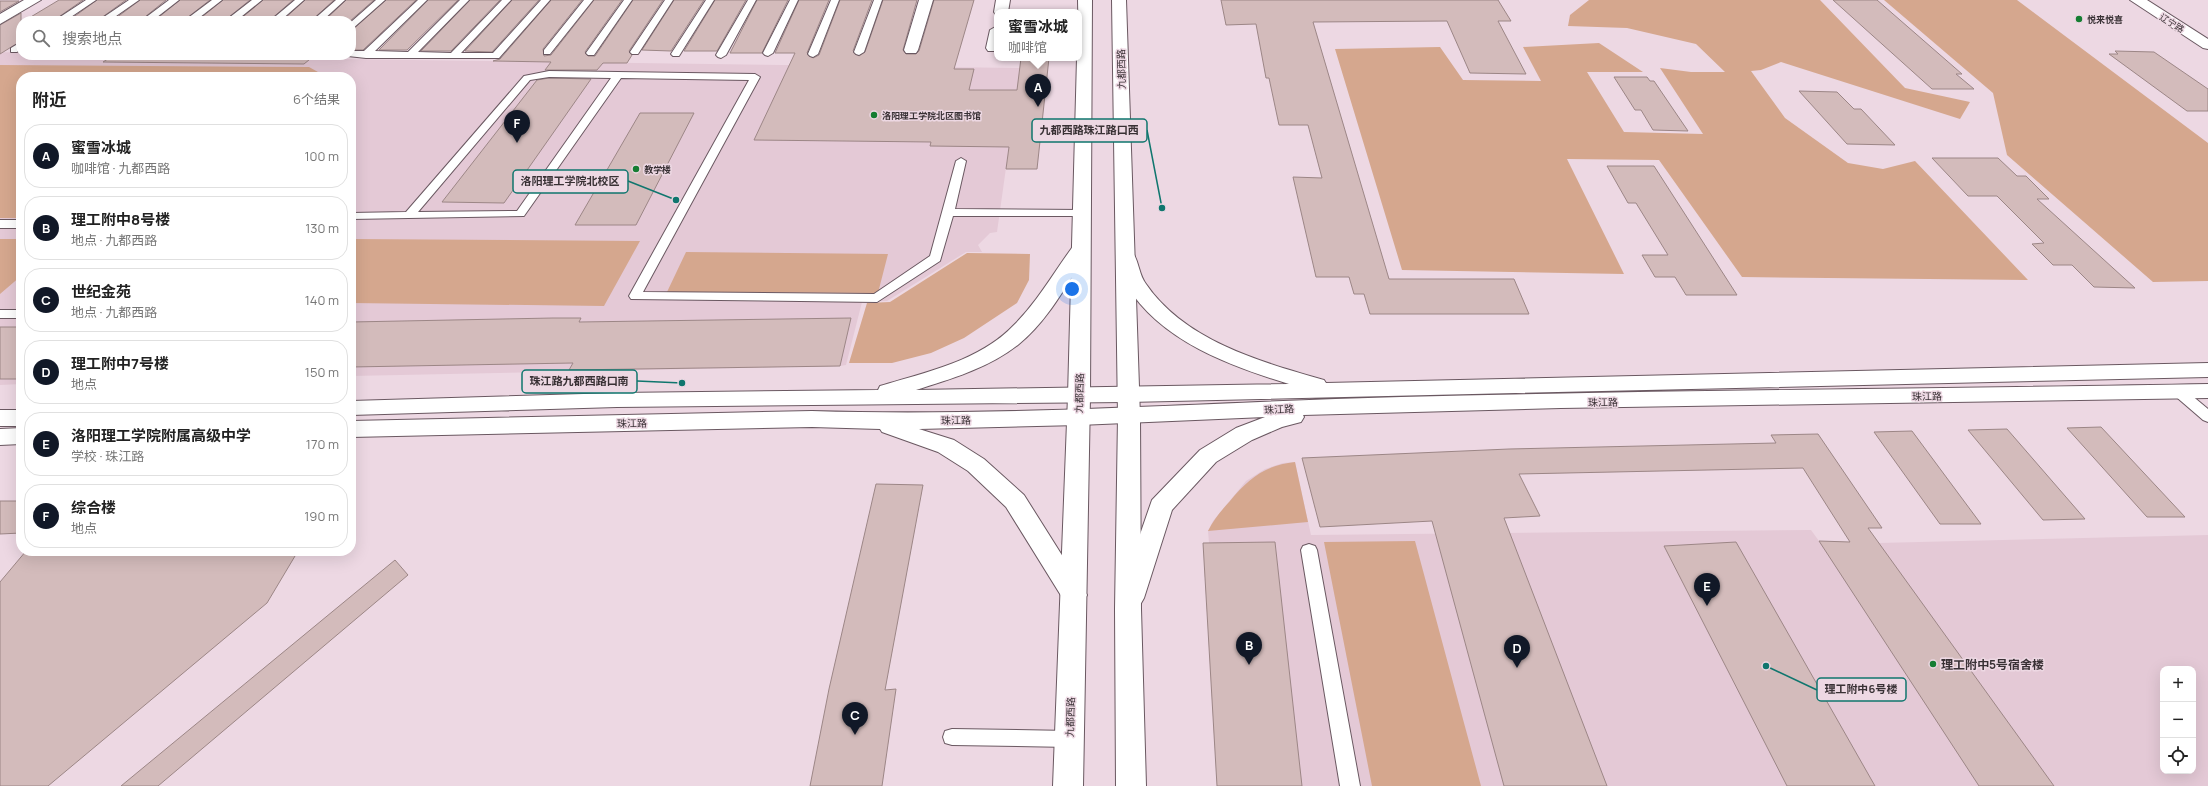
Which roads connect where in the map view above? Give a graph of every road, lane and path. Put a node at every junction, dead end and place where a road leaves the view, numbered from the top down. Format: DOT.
graph roads {
  1 [pos="34,0"];
  2 [pos="92,0"];
  3 [pos="135,0"];
  4 [pos="175,0"];
  5 [pos="218,0"];
  6 [pos="258,0"];
  7 [pos="300,0"];
  8 [pos="341,0"];
  9 [pos="381,0"];
  10 [pos="424,0"];
  11 [pos="465,0"];
  12 [pos="506,0"];
  13 [pos="546,0"];
  14 [pos="589,0"];
  15 [pos="628,0"];
  16 [pos="669,0"];
  17 [pos="710,0"];
  18 [pos="752,0"];
  19 [pos="794,0"];
  20 [pos="835,0"];
  21 [pos="878,0"];
  22 [pos="926,0"];
  23 [pos="1085,0"];
  24 [pos="1119,0"];
  25 [pos="2137,0"];
  26 [pos="2157,0"];
  27 [pos="67,16"];
  28 [pos="111,16"];
  29 [pos="153,16"];
  30 [pos="196,16"];
  31 [pos="237,16"];
  32 [pos="281,16"];
  33 [pos="323,16"];
  34 [pos="0,20"];
  35 [pos="356,22"];
  36 [pos="2208,32"];
  37 [pos="994,44"];
  38 [pos="2208,45"];
  39 [pos="993,48"];
  40 [pos="912,50"];
  41 [pos="547,52"];
  42 [pos="635,52"];
  43 [pos="859,52"];
  44 [pos="591,53"];
  45 [pos="356,54"];
  46 [pos="366,54"];
  47 [pos="676,54"];
  48 [pos="768,54"];
  49 [pos="813,54"];
  50 [pos="410,55"];
  51 [pos="721,55"];
  52 [pos="453,56"];
  53 [pos="618,75"];
  54 [pos="961,161"];
  55 [pos="948,212"];
  56 [pos="410,214"];
  57 [pos="1082,214"];
  58 [pos="356,216"];
  59 [pos="0,224"];
  60 [pos="16,224"];
  61 [pos="1081,249"];
  62 [pos="1126,257"];
  63 [pos="0,314"];
  64 [pos="16,314"];
  65 [pos="2208,370"];
  66 [pos="2208,391"];
  67 [pos="2179,392"];
  68 [pos="869,397"];
  69 [pos="1342,398"];
  70 [pos="1128,406"];
  71 [pos="1078,407"];
  72 [pos="356,408"];
  73 [pos="2208,417"];
  74 [pos="0,418"];
  75 [pos="16,418"];
  76 [pos="876,422"];
  77 [pos="356,429"];
  78 [pos="16,436"];
  79 [pos="0,437"];
  80 [pos="1309,550"];
  81 [pos="1074,595"];
  82 [pos="1128,609"];
  83 [pos="952,736"];
  84 [pos="1070,739"];
  85 [pos="1068,786"];
  86 [pos="1131,786"];
  87 [pos="1350,786"];
  1 -- 34 [label="main road"];
  2 -- 27 [label="lane"];
  3 -- 28 [label="lane"];
  4 -- 29 [label="lane"];
  5 -- 30 [label="lane"];
  6 -- 31 [label="lane"];
  7 -- 32 [label="lane"];
  8 -- 33 [label="lane"];
  9 -- 35 [label="lane"];
  10 -- 46 [label="lane"];
  11 -- 50 [label="lane"];
  12 -- 52 [label="lane"];
  13 -- 52 [label="lane"];
  14 -- 41 [label="lane"];
  15 -- 44 [label="lane"];
  16 -- 42 [label="lane"];
  17 -- 47 [label="lane"];
  18 -- 51 [label="lane"];
  19 -- 48 [label="lane"];
  20 -- 49 [label="lane"];
  21 -- 43 [label="lane"];
  22 -- 40 [label="main road"];
  23 -- 57 [label="main road, 九都西路"];
  24 -- 62 [label="main road, 九都西路"];
  25 -- 38 [label="main road, 辽宁路"];
  26 -- 36 [label="main road, 辽宁路"];
  37 -- 39 [label="main road"];
  45 -- 46 [label="lane"];
  46 -- 50 [label="lane"];
  50 -- 52 [label="lane"];
  53 -- 55 [label="lane"];
  53 -- 56 [label="lane"];
  53 -- 56 [label="lane"];
  54 -- 55 [label="lane"];
  55 -- 57 [label="lane"];
  56 -- 58 [label="lane"];
  57 -- 61 [label="main road, 九都西路"];
  59 -- 60 [label="lane"];
  61 -- 68 [label="main road"];
  61 -- 71 [label="main road, 九都西路"];
  62 -- 69 [label="main road"];
  62 -- 70 [label="main road, 九都西路"];
  63 -- 64 [label="lane"];
  65 -- 69 [label="main road, 珠江路"];
  66 -- 67 [label="main road, 珠江路"];
  67 -- 69 [label="main road, 珠江路"];
  67 -- 73 [label="lane"];
  68 -- 71 [label="main road, 珠江路"];
  68 -- 72 [label="main road, 珠江路"];
  69 -- 70 [label="main road, 珠江路"];
  69 -- 82 [label="main road"];
  70 -- 71 [label="main road, 珠江路"];
  70 -- 82 [label="main road, 九都西路"];
  71 -- 76 [label="main road, 珠江路"];
  71 -- 81 [label="main road, 九都西路"];
  74 -- 75 [label="main road"];
  76 -- 77 [label="main road, 珠江路"];
  76 -- 81 [label="main road"];
  78 -- 79 [label="main road"];
  80 -- 87 [label="lane"];
  81 -- 84 [label="main road, 九都西路"];
  82 -- 86 [label="main road, 九都西路"];
  83 -- 84 [label="lane"];
  84 -- 85 [label="main road, 九都西路"];
}
